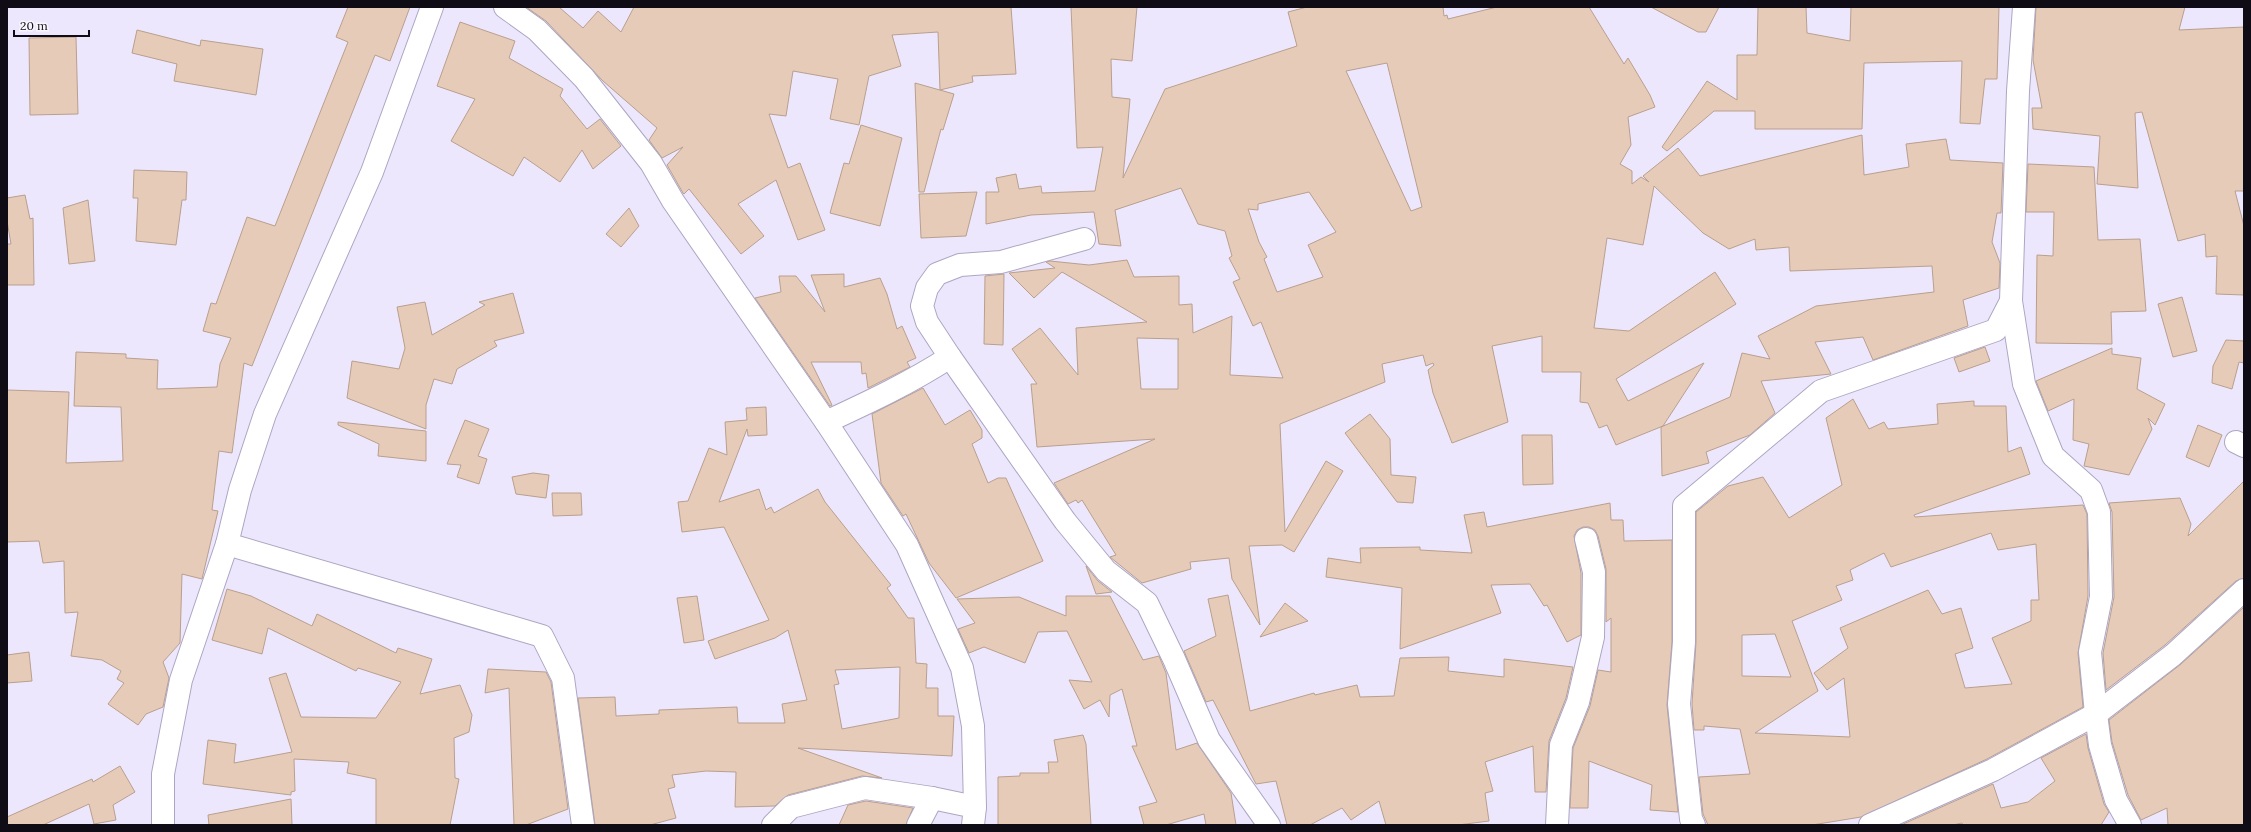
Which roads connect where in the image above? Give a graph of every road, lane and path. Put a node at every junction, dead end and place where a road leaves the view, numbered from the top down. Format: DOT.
graph roads {
  1 [pos="432,7"];
  2 [pos="505,7"];
  3 [pos="2024,7"];
  4 [pos="1084,239"];
  5 [pos="2011,301"];
  6 [pos="950,357"];
  7 [pos="826,422"];
  8 [pos="1586,539"];
  9 [pos="227,544"];
  10 [pos="2244,590"];
  11 [pos="2096,714"];
  12 [pos="932,798"];
  13 [pos="974,816"];
  14 [pos="163,825"];
  15 [pos="583,825"];
  16 [pos="773,825"];
  17 [pos="918,825"];
  18 [pos="1269,825"];
  19 [pos="1557,825"];
  20 [pos="1694,825"];
  21 [pos="1870,825"];
  22 [pos="2130,825"];
  1 -- 9 [label="street"];
  2 -- 7 [label="street"];
  3 -- 5 [label="street"];
  4 -- 6 [label="street"];
  5 -- 11 [label="street"];
  5 -- 20 [label="street"];
  6 -- 7 [label="street"];
  6 -- 18 [label="street"];
  7 -- 13 [label="street"];
  8 -- 19 [label="street"];
  9 -- 14 [label="street"];
  9 -- 15 [label="street"];
  10 -- 11 [label="street"];
  11 -- 21 [label="street"];
  11 -- 22 [label="street"];
  12 -- 13 [label="street"];
  12 -- 16 [label="street"];
  12 -- 17 [label="street"];
}
